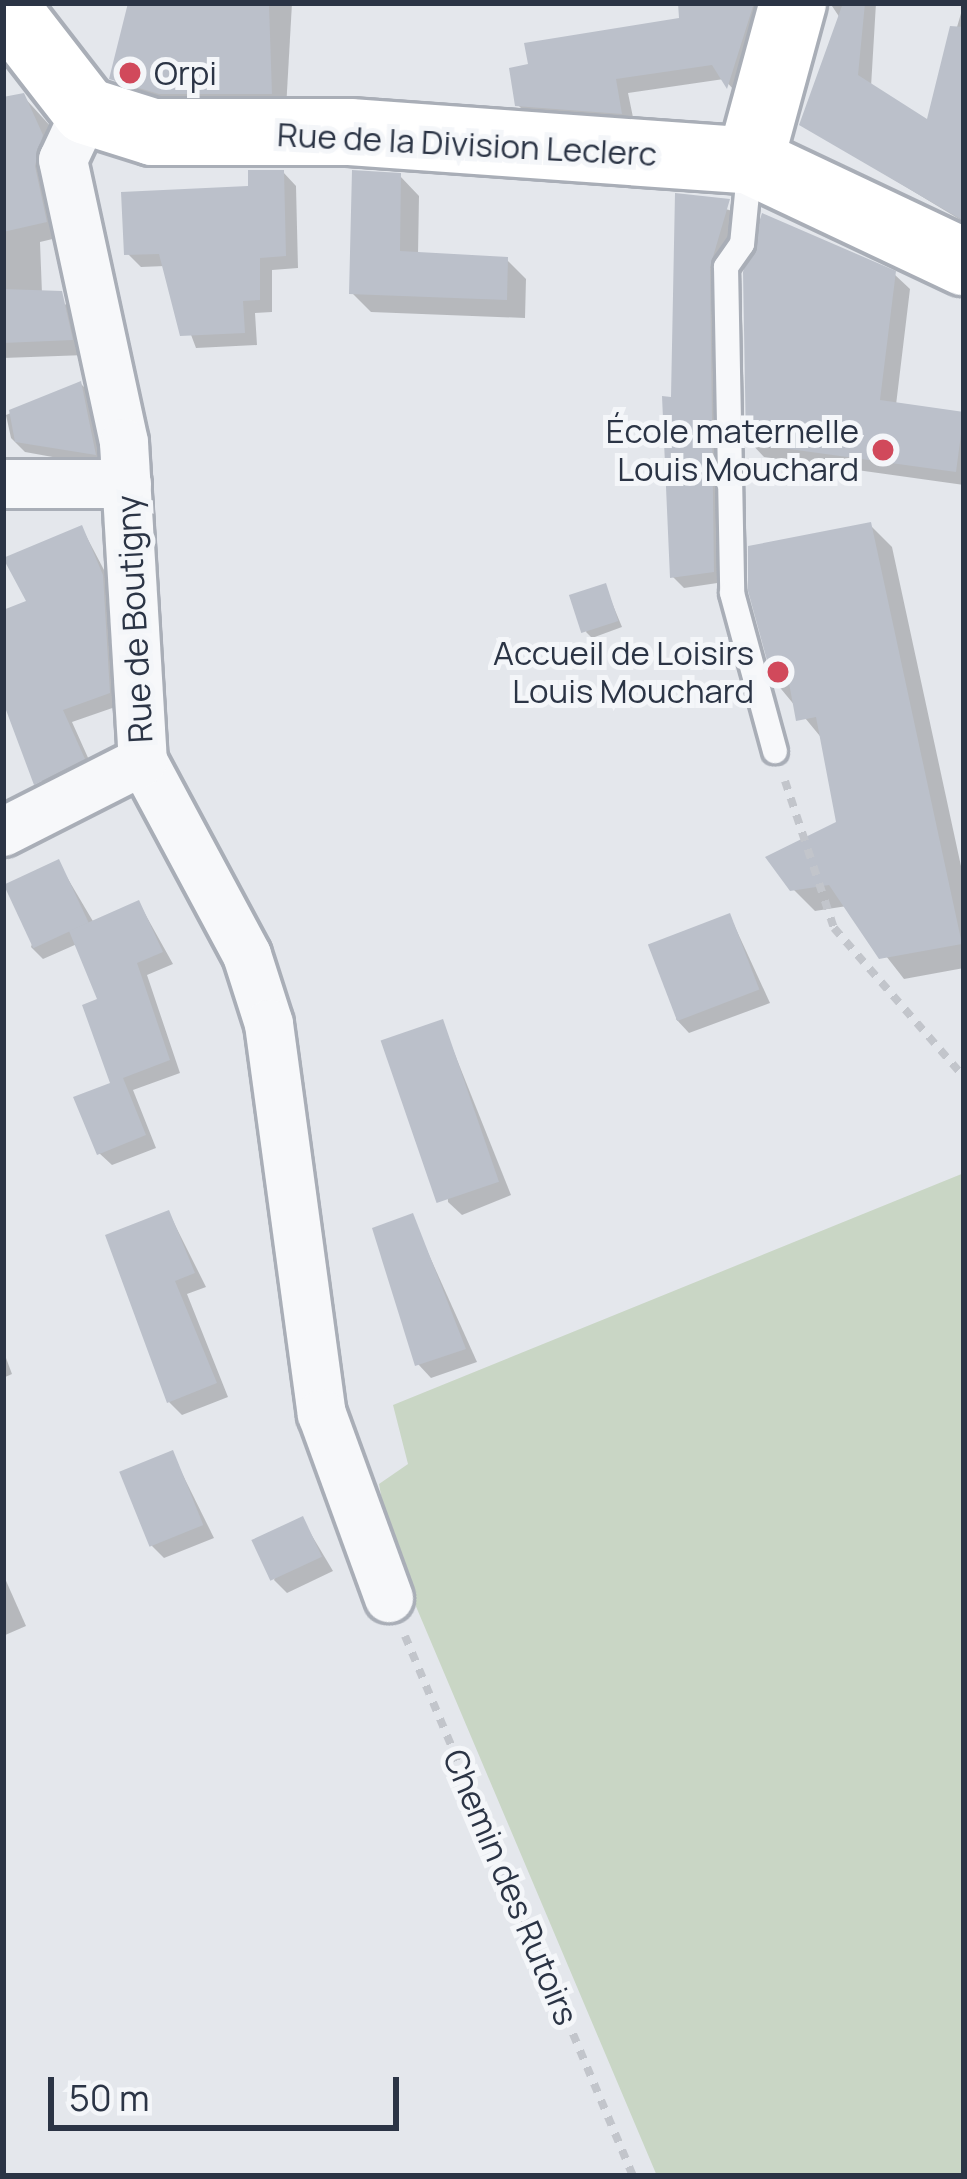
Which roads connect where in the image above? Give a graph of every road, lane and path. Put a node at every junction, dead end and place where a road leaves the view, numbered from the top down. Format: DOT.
graph roads {
  1 [pos="793,3"];
  2 [pos="3,4"];
  3 [pos="86,111"];
  4 [pos="750,161"];
  5 [pos="964,262"];
  6 [pos="3,484"];
  7 [pos="127,484"];
  8 [pos="775,751"];
  9 [pos="142,761"];
  10 [pos="3,832"];
  11 [pos="964,1077"];
  12 [pos="389,1598"];
  13 [pos="633,2176"];
  1 -- 4 [label="main road"];
  2 -- 3 [label="main road"];
  3 -- 4 [label="main road, Rue de la Division Leclerc"];
  3 -- 7 [label="street, Rue de Boutigny"];
  4 -- 5 [label="main road, Rue de la Division Leclerc"];
  4 -- 8 [label="lane"];
  6 -- 7 [label="street"];
  7 -- 9 [label="street, Rue de Boutigny"];
  8 -- 11 [label="path"];
  9 -- 10 [label="street"];
  9 -- 12 [label="street, Rue de Boutigny"];
  12 -- 13 [label="path, Chemin des Rutoirs"];
}
